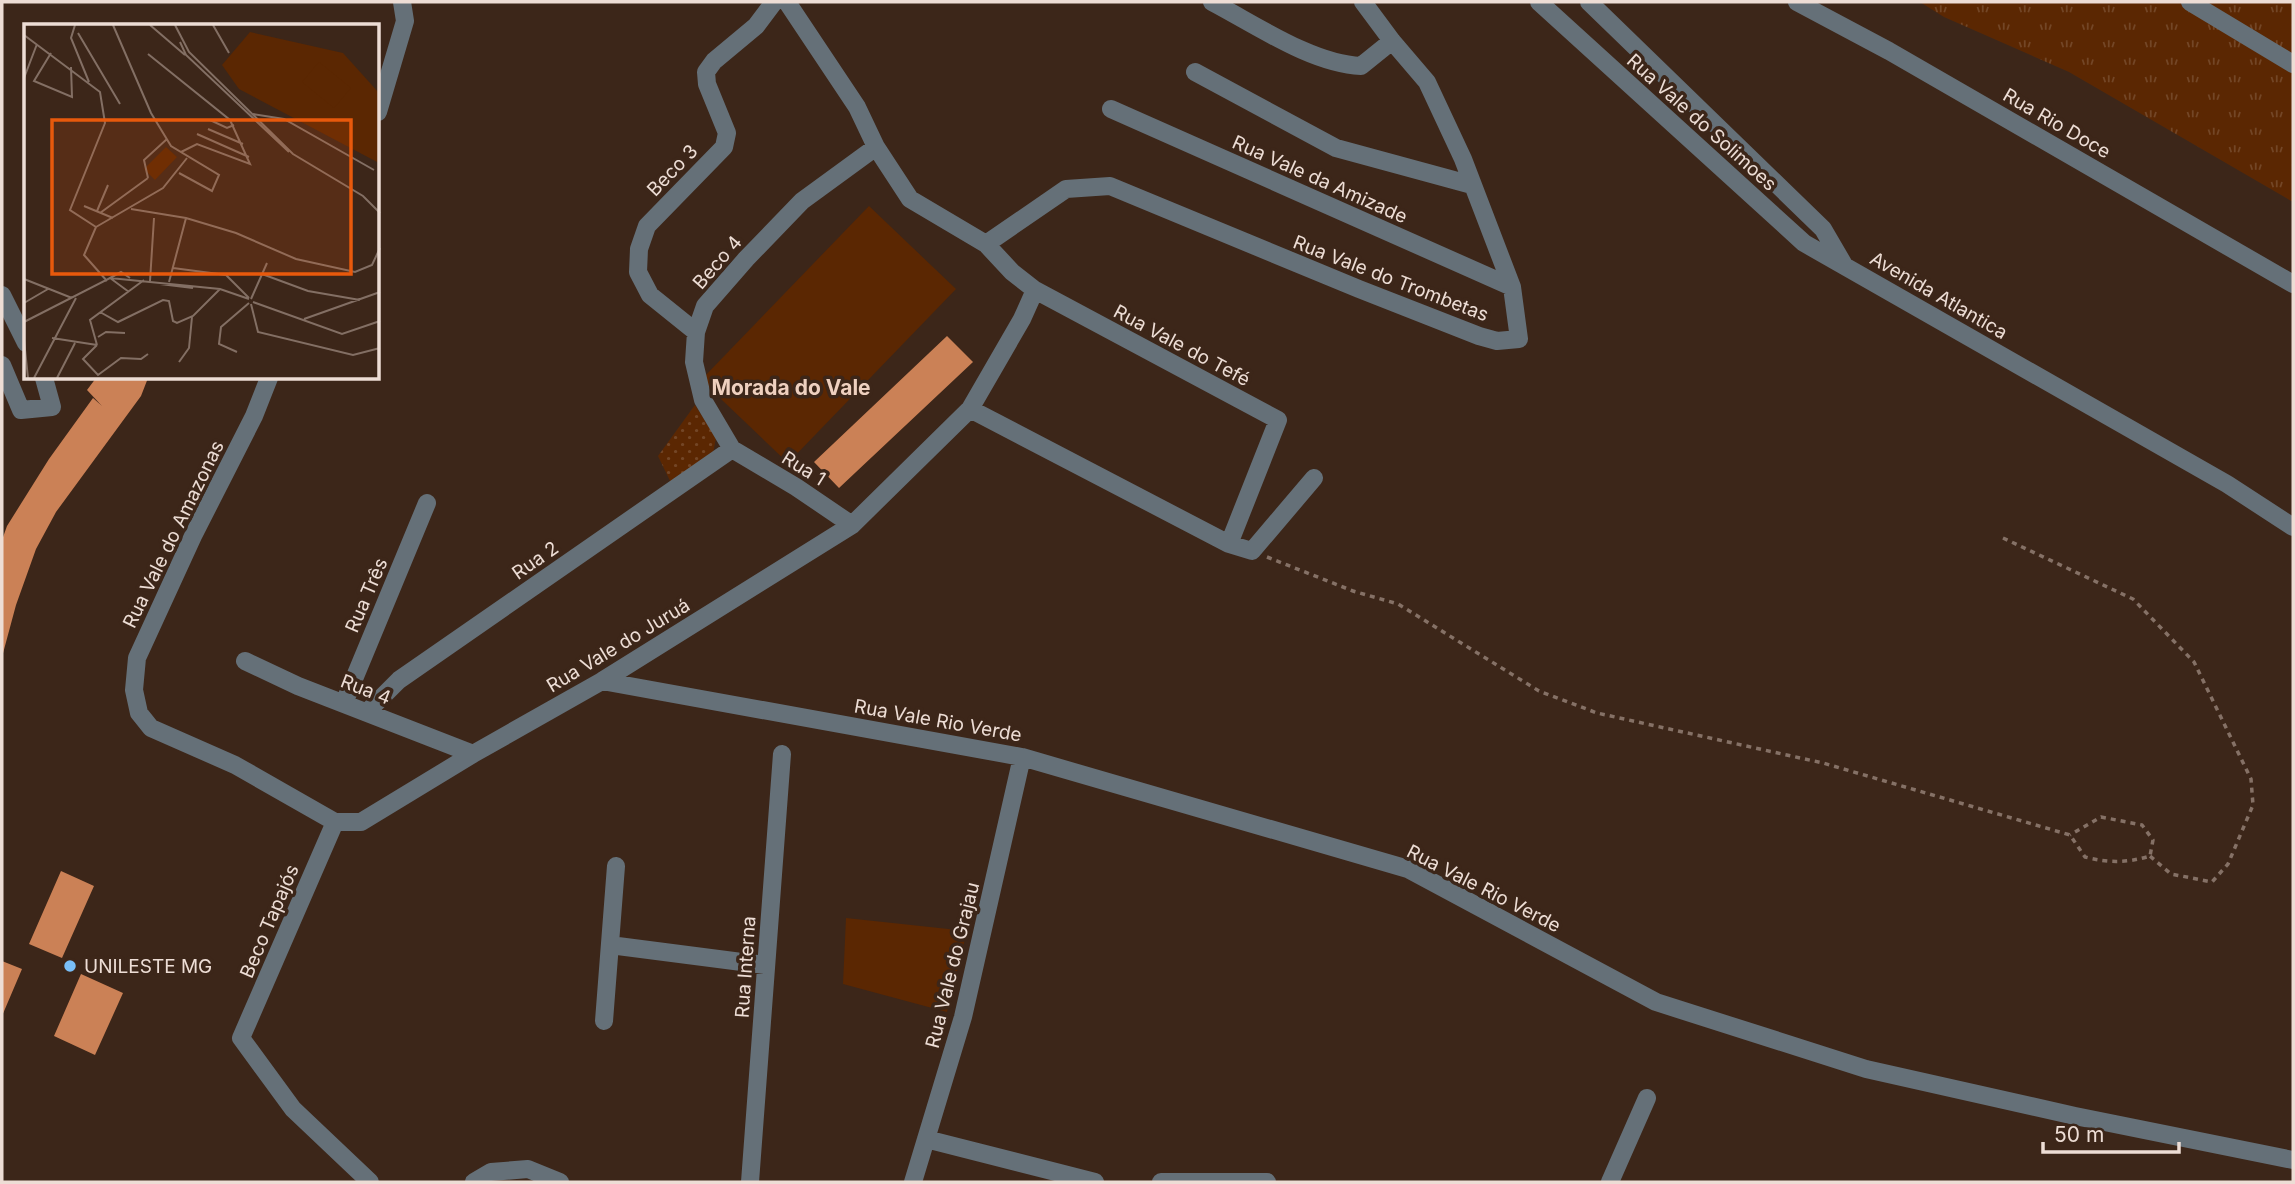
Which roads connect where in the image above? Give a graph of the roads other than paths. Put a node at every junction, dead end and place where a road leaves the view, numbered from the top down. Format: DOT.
graph roads {
  1 [pos="402,2"];
  2 [pos="775,2"];
  3 [pos="787,2"];
  4 [pos="1212,2"];
  5 [pos="1539,2"];
  6 [pos="1589,2"];
  7 [pos="1797,2"];
  8 [pos="2190,2"];
  9 [pos="1365,3"];
  10 [pos="1392,41"];
  11 [pos="2293,64"];
  12 [pos="1195,72"];
  13 [pos="380,105"];
  14 [pos="1111,109"];
  15 [pos="876,147"];
  16 [pos="1472,185"];
  17 [pos="986,244"];
  18 [pos="1844,265"];
  19 [pos="2293,284"];
  20 [pos="1512,288"];
  21 [pos="1035,290"];
  22 [pos="2,295"];
  23 [pos="696,332"];
  24 [pos="24,339"];
  25 [pos="2,365"];
  26 [pos="45,380"];
  27 [pos="268,380"];
  28 [pos="970,409"];
  29 [pos="732,449"];
  30 [pos="1314,478"];
  31 [pos="427,503"];
  32 [pos="852,525"];
  33 [pos="2293,527"];
  34 [pos="1228,544"];
  35 [pos="245,661"];
  36 [pos="602,681"];
  37 [pos="344,703"];
  38 [pos="367,712"];
  39 [pos="473,754"];
  40 [pos="782,754"];
  41 [pos="1022,757"];
  42 [pos="335,822"];
  43 [pos="616,866"];
  44 [pos="610,945"];
  45 [pos="765,965"];
  46 [pos="604,1021"];
  47 [pos="1647,1098"];
  48 [pos="926,1139"];
  49 [pos="2293,1160"];
  50 [pos="370,1182"];
  51 [pos="474,1182"];
  52 [pos="560,1182"];
  53 [pos="750,1182"];
  54 [pos="913,1182"];
  55 [pos="1094,1182"];
  56 [pos="1161,1182"];
  57 [pos="1267,1182"];
  58 [pos="1610,1182"];
  1 -- 13 [label="street"];
  2 -- 23 [label="street, Beco 3"];
  3 -- 15 [label="street, Rua Vale do Tefé"];
  4 -- 10 [label="street"];
  5 -- 18 [label="street, Rua Vale do Solimoes"];
  6 -- 18 [label="street, Avenida Atlantica"];
  7 -- 19 [label="street, Rua Rio Doce"];
  8 -- 11 [label="street"];
  9 -- 10 [label="street, Rua Vale do Trombetas"];
  10 -- 16 [label="street, Rua Vale do Trombetas"];
  12 -- 16 [label="street"];
  14 -- 20 [label="street, Rua Vale da Amizade"];
  15 -- 17 [label="street, Rua Vale do Tefé"];
  15 -- 23 [label="street, Beco 4"];
  16 -- 20 [label="street, Rua Vale do Trombetas"];
  17 -- 20 [label="street, Rua Vale do Trombetas"];
  17 -- 21 [label="street, Rua Vale do Tefé"];
  18 -- 33 [label="street, Avenida Atlantica"];
  21 -- 28 [label="street, Rua Vale do Juruá"];
  21 -- 34 [label="street, Rua Vale do Tefé"];
  22 -- 24 [label="street"];
  23 -- 29 [label="street, Beco 4"];
  25 -- 26 [label="street"];
  27 -- 42 [label="street, Rua Vale do Amazonas"];
  28 -- 32 [label="street, Rua Vale do Juruá"];
  28 -- 34 [label="street"];
  29 -- 32 [label="street, Rua 1"];
  29 -- 38 [label="street, Rua 2"];
  30 -- 34 [label="street"];
  31 -- 37 [label="street, Rua Três"];
  32 -- 36 [label="street, Rua Vale do Juruá"];
  35 -- 37 [label="street, Rua 4"];
  36 -- 39 [label="street, Rua Vale do Juruá"];
  36 -- 41 [label="street, Rua Vale Rio Verde"];
  37 -- 38 [label="street, Rua 4"];
  38 -- 39 [label="street, Rua 4"];
  39 -- 42 [label="street, Rua Vale do Juruá"];
  40 -- 45 [label="street, Rua Interna"];
  41 -- 48 [label="street, Rua Vale do Grajau"];
  41 -- 49 [label="street, Rua Vale Rio Verde"];
  42 -- 50 [label="street, Beco Tapajós"];
  43 -- 44 [label="street"];
  44 -- 45 [label="street"];
  44 -- 46 [label="street"];
  45 -- 53 [label="street, Rua Interna"];
  47 -- 58 [label="street"];
  48 -- 54 [label="street, Rua Vale do Grajau"];
  48 -- 55 [label="street"];
  51 -- 52 [label="street"];
  56 -- 57 [label="street"];
}
